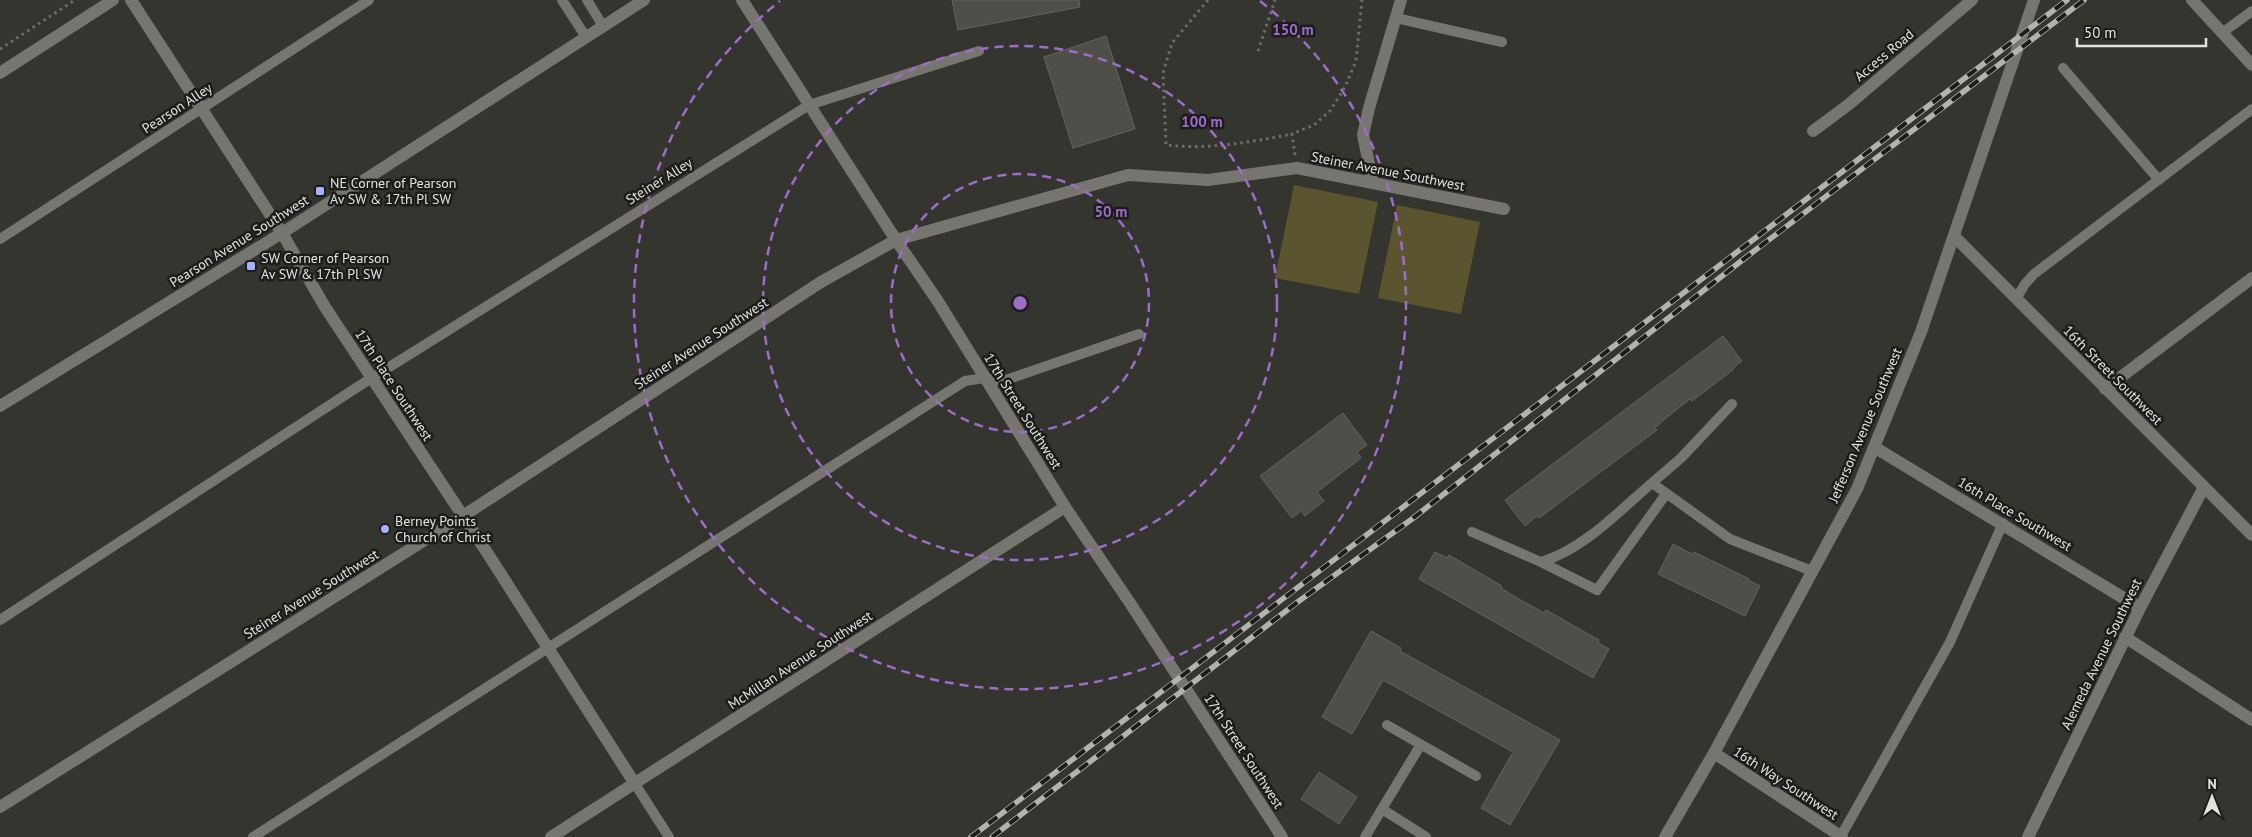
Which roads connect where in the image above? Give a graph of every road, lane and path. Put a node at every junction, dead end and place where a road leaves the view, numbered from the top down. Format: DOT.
graph roads {
  1 [pos="75,0"];
  2 [pos="113,0"];
  3 [pos="131,0"];
  4 [pos="369,0"];
  5 [pos="562,0"];
  6 [pos="587,0"];
  7 [pos="644,0"];
  8 [pos="742,0"];
  9 [pos="1208,0"];
  10 [pos="1275,0"];
  11 [pos="1362,0"];
  12 [pos="1401,0"];
  13 [pos="1972,0"];
  14 [pos="2034,0"];
  15 [pos="2192,0"];
  16 [pos="2252,11"];
  17 [pos="1396,18"];
  18 [pos="603,26"];
  19 [pos="2222,33"];
  20 [pos="586,37"];
  21 [pos="1502,42"];
  22 [pos="0,49"];
  23 [pos="979,51"];
  24 [pos="1258,51"];
  25 [pos="2252,66"];
  26 [pos="2063,68"];
  27 [pos="0,73"];
  28 [pos="809,105"];
  29 [pos="202,108"];
  30 [pos="2252,109"];
  31 [pos="1813,131"];
  32 [pos="1292,134"];
  33 [pos="1297,168"];
  34 [pos="2159,180"];
  35 [pos="1373,183"];
  36 [pos="1504,208"];
  37 [pos="282,233"];
  38 [pos="1954,236"];
  39 [pos="0,239"];
  40 [pos="896,240"];
  41 [pos="2252,278"];
  42 [pos="2016,299"];
  43 [pos="1139,334"];
  44 [pos="373,378"];
  45 [pos="984,378"];
  46 [pos="2105,389"];
  47 [pos="1732,404"];
  48 [pos="0,406"];
  49 [pos="1874,446"];
  50 [pos="1652,483"];
  51 [pos="2204,487"];
  52 [pos="1666,494"];
  53 [pos="1065,507"];
  54 [pos="463,516"];
  55 [pos="2003,523"];
  56 [pos="1472,532"];
  57 [pos="2252,535"];
  58 [pos="1541,562"];
  59 [pos="1812,571"];
  60 [pos="2140,608"];
  61 [pos="0,620"];
  62 [pos="2126,637"];
  63 [pos="548,650"];
  64 [pos="2252,720"];
  65 [pos="1387,725"];
  66 [pos="1420,746"];
  67 [pos="1714,753"];
  68 [pos="1476,776"];
  69 [pos="634,784"];
  70 [pos="0,806"];
  71 [pos="1382,809"];
  72 [pos="1827,833"];
  73 [pos="253,837"];
  74 [pos="551,837"];
  75 [pos="668,837"];
  76 [pos="1282,837"];
  77 [pos="1365,837"];
  78 [pos="1426,837"];
  79 [pos="1665,837"];
  80 [pos="1842,837"];
  81 [pos="2028,837"];
  1 -- 22 [label="path"];
  2 -- 27 [label="street"];
  3 -- 29 [label="street, 17th Place Southwest"];
  4 -- 29 [label="lane, Pearson Alley"];
  5 -- 20 [label="lane"];
  6 -- 18 [label="lane"];
  7 -- 18 [label="street, Pearson Avenue Southwest"];
  8 -- 28 [label="street, 17th Street Southwest"];
  9 -- 32 [label="path"];
  10 -- 24 [label="path"];
  11 -- 32 [label="path"];
  12 -- 17 [label="street"];
  13 -- 31 [label="street, Access Road"];
  14 -- 38 [label="street, Jefferson Avenue Southwest"];
  15 -- 19 [label="street"];
  16 -- 19 [label="lane"];
  17 -- 21 [label="lane"];
  17 -- 35 [label="street"];
  18 -- 20 [label="street, Pearson Avenue Southwest"];
  19 -- 25 [label="street"];
  20 -- 37 [label="street, Pearson Avenue Southwest"];
  23 -- 28 [label="lane, Steiner Alley"];
  26 -- 34 [label="lane"];
  28 -- 40 [label="street, 17th Street Southwest"];
  28 -- 44 [label="lane, Steiner Alley"];
  29 -- 37 [label="street, 17th Place Southwest"];
  29 -- 39 [label="lane, Pearson Alley"];
  30 -- 34 [label="lane"];
  32 -- 33 [label="path"];
  33 -- 35 [label="street, Steiner Avenue Southwest"];
  33 -- 40 [label="street, Steiner Avenue Southwest"];
  34 -- 42 [label="lane"];
  35 -- 36 [label="street, Steiner Avenue Southwest"];
  37 -- 44 [label="street, 17th Place Southwest"];
  37 -- 48 [label="street, Pearson Avenue Southwest"];
  38 -- 42 [label="street, 16th Street Southwest"];
  38 -- 49 [label="street, Jefferson Avenue Southwest"];
  40 -- 45 [label="street, 17th Street Southwest"];
  40 -- 54 [label="street, Steiner Avenue Southwest"];
  41 -- 46 [label="street"];
  42 -- 46 [label="street, 16th Street Southwest"];
  43 -- 45 [label="lane"];
  44 -- 54 [label="street, 17th Place Southwest"];
  44 -- 61 [label="lane, Steiner Alley"];
  45 -- 53 [label="street, 17th Street Southwest"];
  45 -- 63 [label="lane"];
  46 -- 51 [label="street, 16th Street Southwest"];
  47 -- 50 [label="lane"];
  49 -- 55 [label="street, 16th Place Southwest"];
  49 -- 59 [label="street, Jefferson Avenue Southwest"];
  50 -- 52 [label="lane"];
  50 -- 58 [label="lane"];
  51 -- 57 [label="street, 16th Street Southwest"];
  51 -- 60 [label="street, Alemeda Avenue Southwest"];
  52 -- 58 [label="lane"];
  52 -- 59 [label="lane"];
  53 -- 69 [label="street, McMillan Avenue Southwest"];
  53 -- 76 [label="street, 17th Street Southwest"];
  54 -- 63 [label="street, 17th Place Southwest"];
  54 -- 70 [label="street, Steiner Avenue Southwest"];
  55 -- 60 [label="street, 16th Place Southwest"];
  55 -- 80 [label="lane"];
  56 -- 58 [label="lane"];
  59 -- 67 [label="street, Jefferson Avenue Southwest"];
  60 -- 62 [label="street, Alemeda Avenue Southwest"];
  62 -- 64 [label="street"];
  62 -- 81 [label="street, Alemeda Avenue Southwest"];
  63 -- 69 [label="street, 17th Place Southwest"];
  63 -- 73 [label="lane"];
  65 -- 66 [label="lane"];
  66 -- 68 [label="lane"];
  66 -- 71 [label="lane"];
  67 -- 72 [label="street, 16th Way Southwest"];
  67 -- 79 [label="street, Jefferson Avenue Southwest"];
  69 -- 74 [label="street, McMillan Avenue Southwest"];
  69 -- 75 [label="lane"];
  71 -- 77 [label="lane"];
  71 -- 78 [label="lane"];
  72 -- 80 [label="street, 16th Way Southwest"];
}
